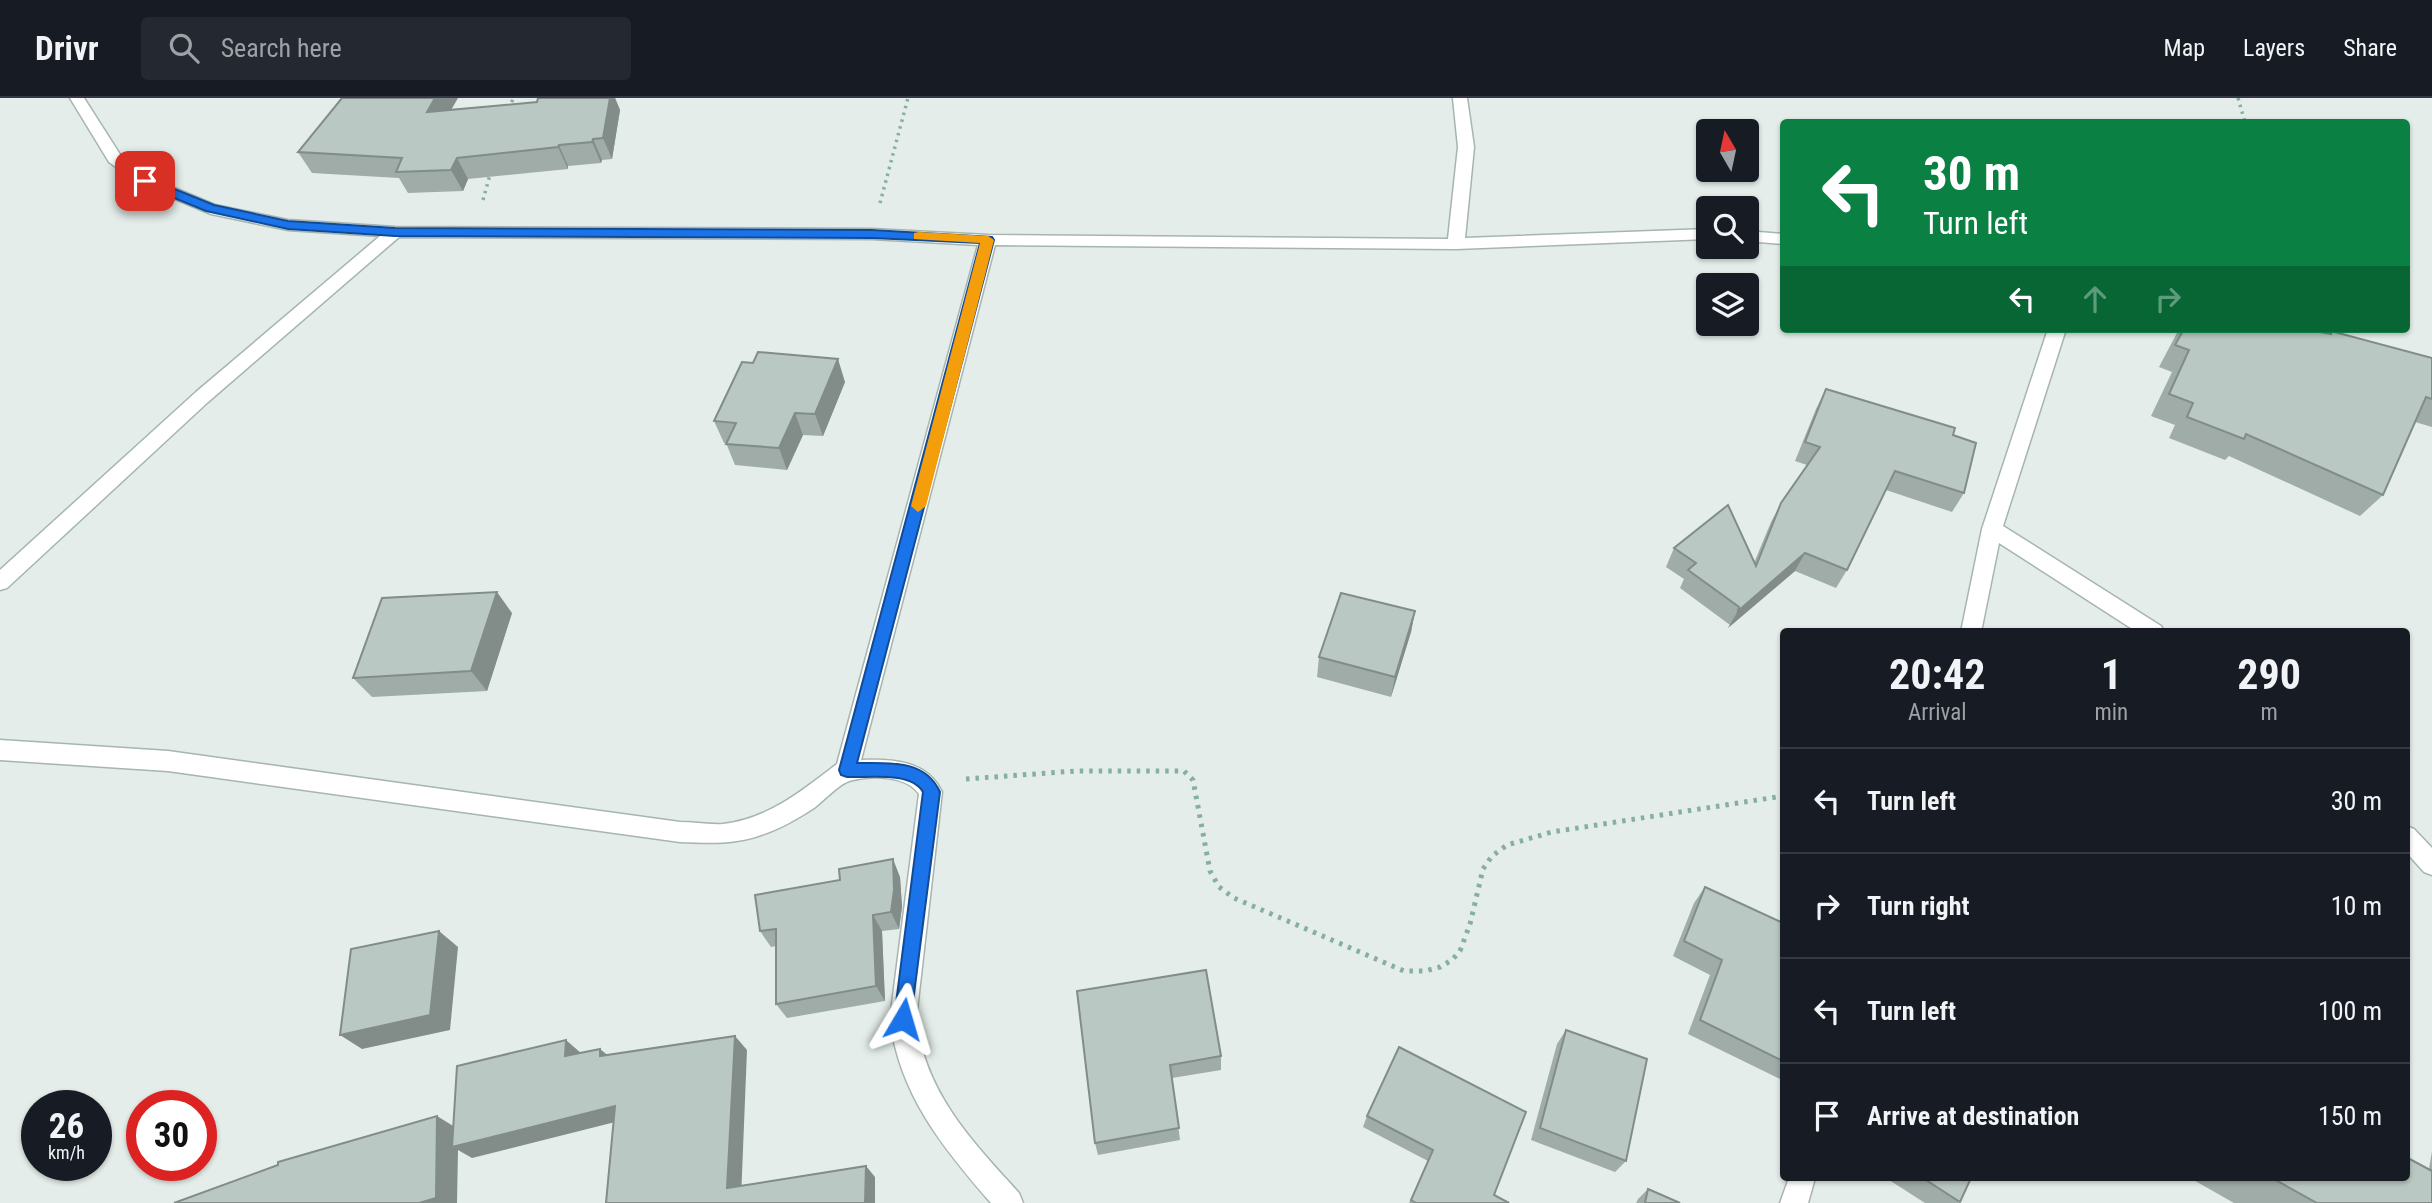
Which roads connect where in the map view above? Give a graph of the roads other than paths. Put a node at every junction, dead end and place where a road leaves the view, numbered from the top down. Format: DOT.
graph roads {
  1 [pos="77,98"];
  2 [pos="1460,98"];
  3 [pos="395,232"];
  4 [pos="1696,234"];
  5 [pos="1759,237"];
  6 [pos="1780,239"];
  7 [pos="988,240"];
  8 [pos="1456,244"];
  9 [pos="2056,333"];
  10 [pos="1992,529"];
  11 [pos="0,582"];
  12 [pos="1972,628"];
  13 [pos="2148,628"];
  14 [pos="0,750"];
  15 [pos="847,770"];
  16 [pos="2410,840"];
  17 [pos="2432,864"];
  18 [pos="1801,1181"];
  19 [pos="1009,1203"];
  20 [pos="1794,1203"];
  1 -- 3 [label="street"];
  2 -- 8 [label="street"];
  3 -- 7 [label="street"];
  3 -- 11 [label="street"];
  4 -- 8 [label="street"];
  5 -- 6 [label="street"];
  7 -- 8 [label="street"];
  7 -- 15 [label="street"];
  9 -- 10 [label="street"];
  10 -- 12 [label="street"];
  10 -- 13 [label="street"];
  14 -- 15 [label="street"];
  15 -- 19 [label="street"];
  16 -- 17 [label="street"];
  18 -- 20 [label="street"];
}
